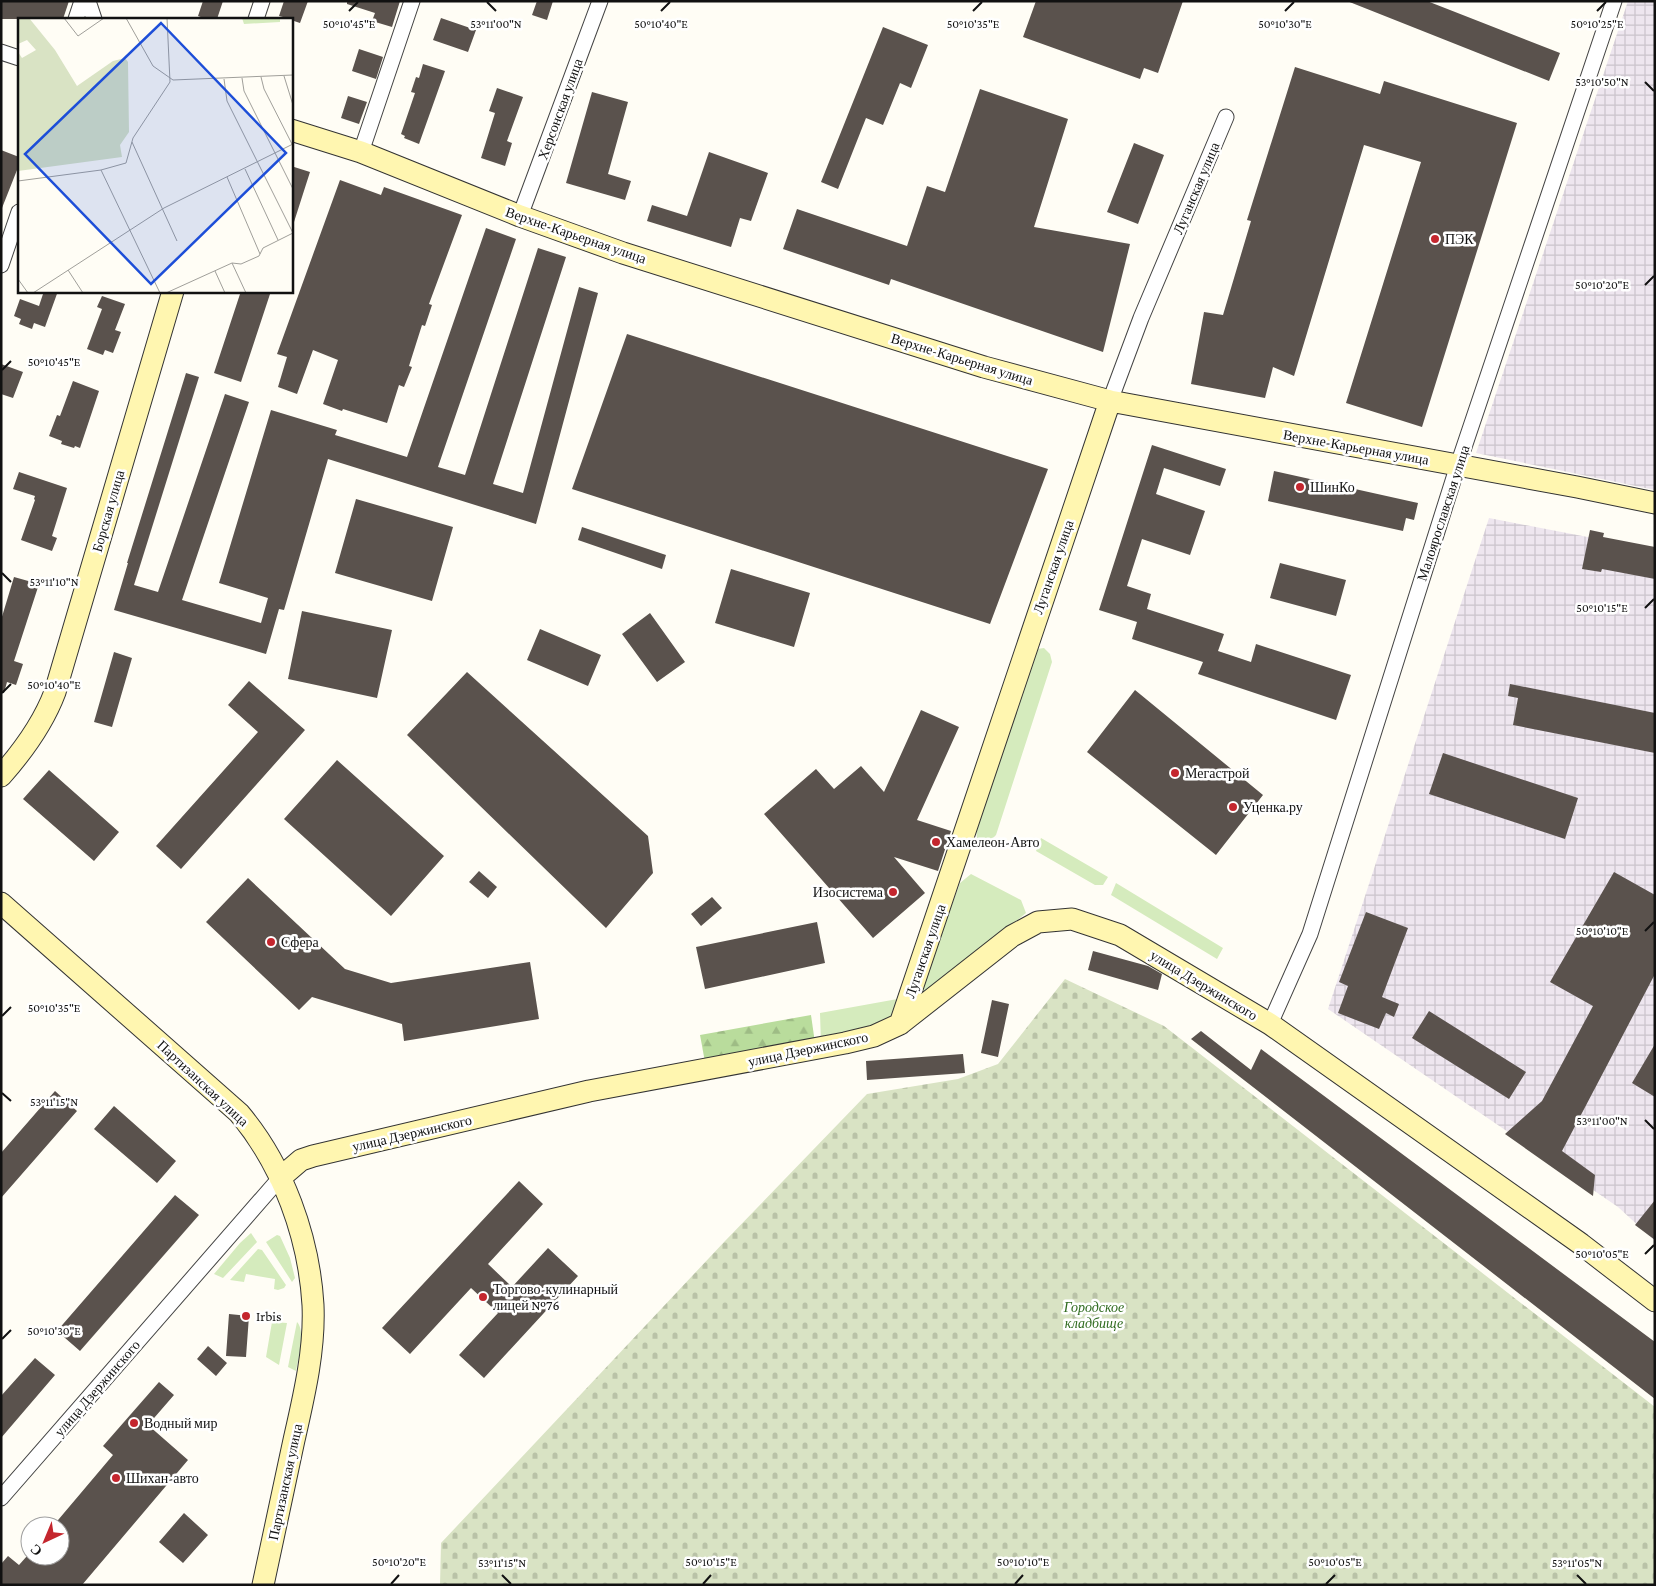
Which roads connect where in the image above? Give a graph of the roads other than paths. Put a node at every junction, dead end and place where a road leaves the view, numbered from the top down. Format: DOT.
graph roads {
  1 [pos="82,1"];
  2 [pos="88,1"];
  3 [pos="262,1"];
  4 [pos="412,1"];
  5 [pos="600,1"];
  6 [pos="1614,1"];
  7 [pos="76,18"];
  8 [pos="94,18"];
  9 [pos="256,18"];
  10 [pos="1,52"];
  11 [pos="18,58"];
  12 [pos="1226,117"];
  13 [pos="292,130"];
  14 [pos="361,152"];
  15 [pos="18,215"];
  16 [pos="520,216"];
  17 [pos="1,265"];
  18 [pos="172,292"];
  19 [pos="1110,401"];
  20 [pos="1458,465"];
  21 [pos="1655,503"];
  22 [pos="1,776"];
  23 [pos="1,903"];
  24 [pos="900,1024"];
  25 [pos="1270,1024"];
  26 [pos="280,1178"];
  27 [pos="1655,1301"];
  28 [pos="1,1498"];
  29 [pos="263,1585"];
  1 -- 7 [label="street"];
  2 -- 8 [label="street"];
  3 -- 9 [label="street"];
  4 -- 14 [label="street"];
  5 -- 16 [label="street, Херсонская улица"];
  6 -- 20 [label="street, Малоярославская улица"];
  10 -- 11 [label="street"];
  12 -- 19 [label="street, Луганская улица"];
  13 -- 14 [label="street, Верхне-Карьерная улица"];
  14 -- 16 [label="street, Верхне-Карьерная улица"];
  15 -- 17 [label="street"];
  16 -- 19 [label="street, Верхне-Карьерная улица"];
  18 -- 22 [label="street, Борская улица"];
  19 -- 20 [label="street, Верхне-Карьерная улица"];
  19 -- 24 [label="street, Луганская улица"];
  20 -- 21 [label="street, Верхне-Карьерная улица"];
  20 -- 25 [label="street, Малоярославская улица"];
  23 -- 26 [label="street, Партизанская улица"];
  24 -- 25 [label="street, улица Дзержинского"];
  24 -- 26 [label="street, улица Дзержинского"];
  25 -- 27 [label="street, улица Дзержинского"];
  26 -- 28 [label="street, улица Дзержинского"];
  26 -- 29 [label="street, Партизанская улица"];
}
